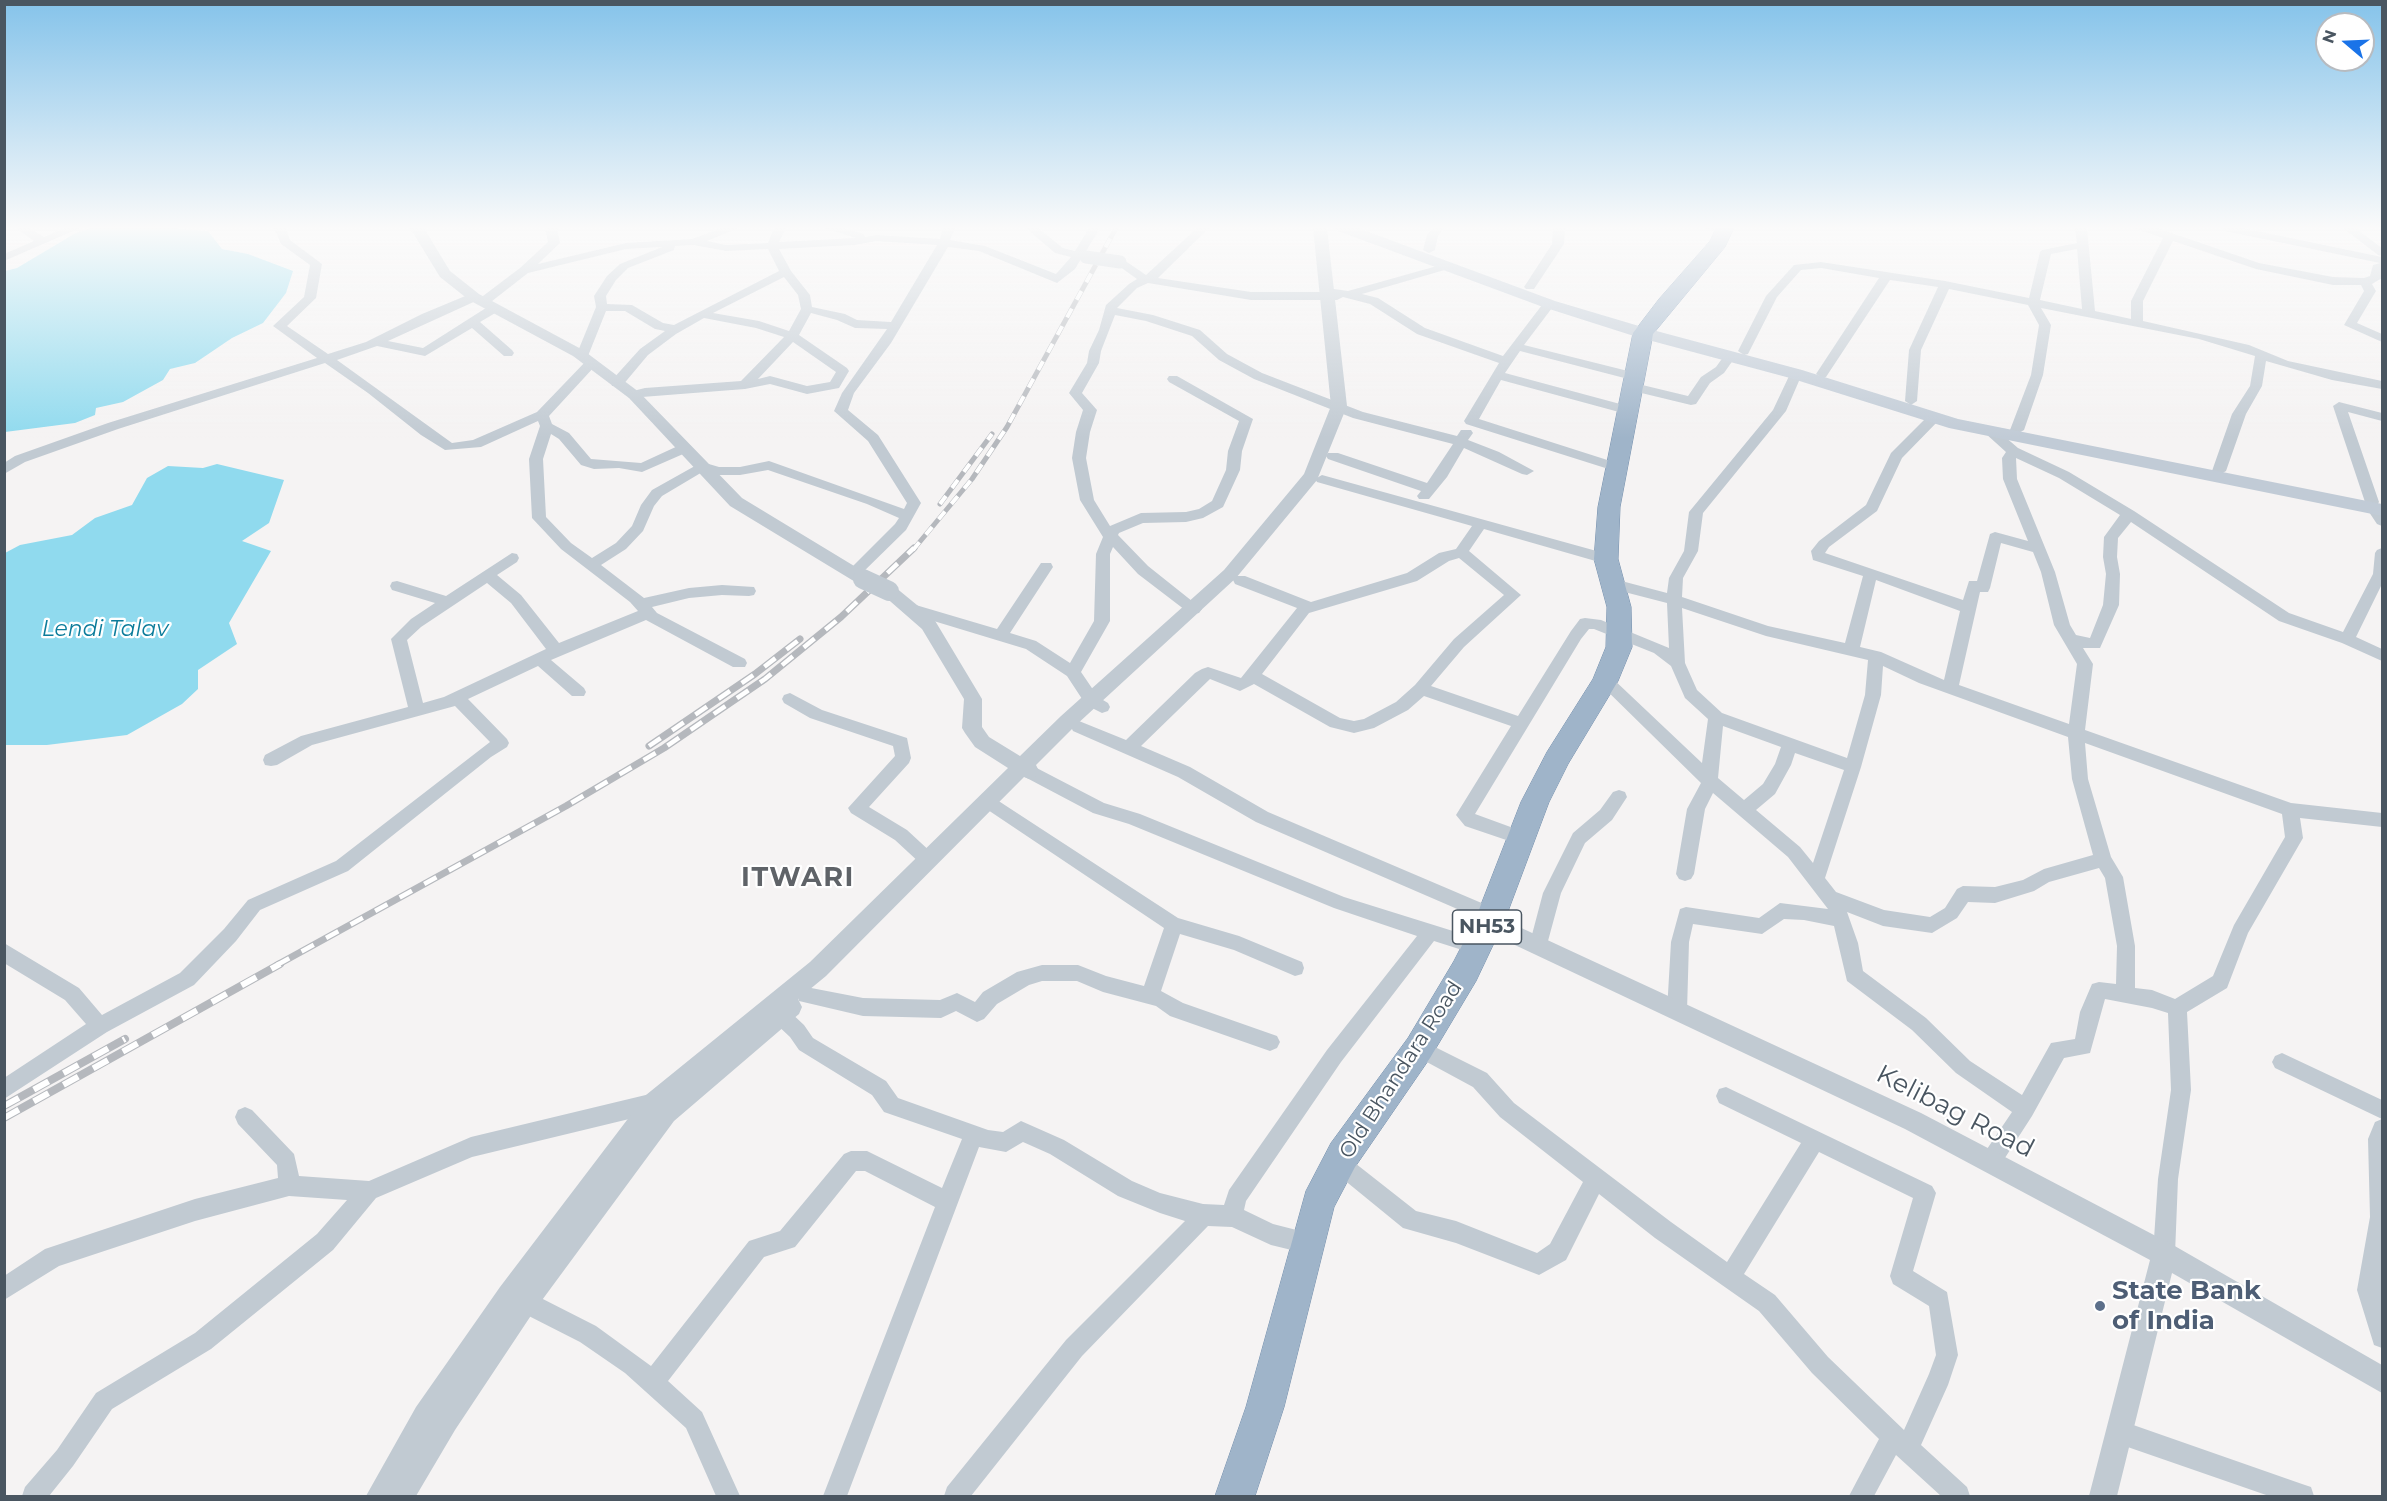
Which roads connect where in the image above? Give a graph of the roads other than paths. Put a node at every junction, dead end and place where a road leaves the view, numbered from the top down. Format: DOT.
graph roads {
  1 [pos="310,298"];
  2 [pos="477,298"];
  3 [pos="489,298"];
  4 [pos="600,298"];
  5 [pos="734,298"];
  6 [pos="805,298"];
  7 [pos="911,298"];
  8 [pos="1119,298"];
  9 [pos="1337,298"];
  10 [pos="1358,298"];
  11 [pos="1532,298"];
  12 [pos="1562,298"];
  13 [pos="1672,298"];
  14 [pos="1771,298"];
  15 [pos="1872,298"];
  16 [pos="1939,298"];
  17 [pos="2009,298"];
  18 [pos="2034,298"];
  19 [pos="2088,298"];
  20 [pos="2138,298"];
  21 [pos="2366,298"];
  22 [pos="483,303"];
  23 [pos="2033,303"];
  24 [pos="1549,304"];
  25 [pos="602,307"];
  26 [pos="807,309"];
  27 [pos="1110,310"];
  28 [pos="702,314"];
  29 [pos="2089,315"];
  30 [pos="473,322"];
  31 [pos="2137,325"];
  32 [pos="894,326"];
  33 [pos="1647,328"];
  34 [pos="676,329"];
  35 [pos="792,336"];
  36 [pos="2382,338"];
  37 [pos="375,342"];
  38 [pos="1517,347"];
  39 [pos="508,353"];
  40 [pos="1737,353"];
  41 [pos="2261,355"];
  42 [pos="324,359"];
  43 [pos="587,360"];
  44 [pos="1506,361"];
  45 [pos="1796,374"];
  46 [pos="1822,374"];
  47 [pos="1498,375"];
  48 [pos="1173,379"];
  49 [pos="617,383"];
  50 [pos="2382,385"];
  51 [pos="745,386"];
  52 [pos="1633,392"];
  53 [pos="634,395"];
  54 [pos="1911,400"];
  55 [pos="1345,408"];
  56 [pos="2382,417"];
  57 [pos="1934,418"];
  58 [pos="545,421"];
  59 [pos="1471,421"];
  60 [pos="1989,428"];
  61 [pos="2017,430"];
  62 [pos="1461,442"];
  63 [pos="685,448"];
  64 [pos="2013,451"];
  65 [pos="1327,455"];
  66 [pos="702,466"];
  67 [pos="1618,468"];
  68 [pos="5,470"];
  69 [pos="1527,471"];
  70 [pos="2219,471"];
  71 [pos="1316,477"];
  72 [pos="1430,489"];
  73 [pos="1417,505"];
  74 [pos="2379,509"];
  75 [pos="2129,514"];
  76 [pos="907,516"];
  77 [pos="1481,523"];
  78 [pos="1112,537"];
  79 [pos="2039,549"];
  80 [pos="1461,552"];
  81 [pos="2382,553"];
  82 [pos="512,558"];
  83 [pos="591,565"];
  84 [pos="1046,567"];
  85 [pos="1610,571"];
  86 [pos="1871,573"];
  87 [pos="487,575"];
  88 [pos="858,576"];
  89 [pos="1235,577"];
  90 [pos="397,586"];
  91 [pos="749,591"];
  92 [pos="1674,600"];
  93 [pos="448,602"];
  94 [pos="1310,607"];
  95 [pos="909,608"];
  96 [pos="1968,608"];
  97 [pos="644,609"];
  98 [pos="1194,609"];
  99 [pos="1619,634"];
  100 [pos="1000,636"];
  101 [pos="2348,639"];
  102 [pos="2071,640"];
  103 [pos="556,650"];
  104 [pos="1851,650"];
  105 [pos="2382,655"];
  106 [pos="1876,656"];
  107 [pos="539,658"];
  108 [pos="739,663"];
  109 [pos="1677,663"];
  110 [pos="1073,672"];
  111 [pos="1252,675"];
  112 [pos="1605,681"];
  113 [pos="1950,688"];
  114 [pos="1421,689"];
  115 [pos="578,692"];
  116 [pos="457,698"];
  117 [pos="790,699"];
  118 [pos="1097,704"];
  119 [pos="417,711"];
  120 [pos="1716,717"];
  121 [pos="1521,723"];
  122 [pos="1074,724"];
  123 [pos="2076,733"];
  124 [pos="1790,744"];
  125 [pos="1129,748"];
  126 [pos="271,760"];
  127 [pos="1853,767"];
  128 [pos="1025,769"];
  129 [pos="1710,781"];
  130 [pos="1619,797"];
  131 [pos="990,803"];
  132 [pos="1744,810"];
  133 [pos="2290,810"];
  134 [pos="2382,820"];
  135 [pos="1521,838"];
  136 [pos="2103,859"];
  137 [pos="931,862"];
  138 [pos="1685,874"];
  139 [pos="1816,880"];
  140 [pos="1829,897"];
  141 [pos="1840,919"];
  142 [pos="1174,925"];
  143 [pos="1486,928"];
  144 [pos="1430,930"];
  145 [pos="1538,946"];
  146 [pos="4,951"];
  147 [pos="1295,968"];
  148 [pos="799,992"];
  149 [pos="2125,994"];
  150 [pos="1150,996"];
  151 [pos="2177,1008"];
  152 [pos="1677,1011"];
  153 [pos="781,1016"];
  154 [pos="100,1026"];
  155 [pos="1270,1042"];
  156 [pos="1419,1048"];
  157 [pos="2282,1062"];
  158 [pos="4,1090"];
  159 [pos="1726,1096"];
  160 [pos="660,1108"];
  161 [pos="2025,1109"];
  162 [pos="2382,1110"];
  163 [pos="245,1117"];
  164 [pos="2382,1129"];
  165 [pos="974,1133"];
  166 [pos="1815,1140"];
  167 [pos="1987,1159"];
  168 [pos="1339,1163"];
  169 [pos="1596,1179"];
  170 [pos="289,1186"];
  171 [pos="369,1191"];
  172 [pos="947,1202"];
  173 [pos="1203,1215"];
  174 [pos="1233,1216"];
  175 [pos="1308,1243"];
  176 [pos="2164,1254"];
  177 [pos="1730,1277"];
  178 [pos="4,1288"];
  179 [pos="2375,1289"];
  180 [pos="517,1299"];
  181 [pos="2382,1337"];
  182 [pos="2382,1380"];
  183 [pos="652,1383"];
  184 [pos="2120,1432"];
  185 [pos="1900,1443"];
  186 [pos="956,1496"];
  187 [pos="34,1497"];
  188 [pos="380,1497"];
  189 [pos="400,1497"];
  190 [pos="728,1497"];
  191 [pos="835,1497"];
  192 [pos="1235,1497"];
  193 [pos="1861,1497"];
  194 [pos="1958,1497"];
  195 [pos="2103,1497"];
  196 [pos="2302,1497"];
  1 -- 42 [label="street"];
  2 -- 22 [label="street"];
  3 -- 22 [label="street"];
  4 -- 25 [label="street"];
  5 -- 28 [label="street"];
  6 -- 26 [label="street"];
  7 -- 32 [label="street"];
  8 -- 27 [label="street"];
  9 -- 55 [label="street"];
  10 -- 44 [label="street"];
  11 -- 24 [label="main road"];
  12 -- 33 [label="main road"];
  13 -- 33 [label="highway"];
  14 -- 40 [label="street"];
  15 -- 46 [label="street"];
  16 -- 54 [label="street"];
  17 -- 23 [label="street"];
  18 -- 23 [label="street"];
  19 -- 29 [label="street"];
  20 -- 31 [label="street"];
  21 -- 36 [label="street"];
  22 -- 30 [label="street"];
  22 -- 37 [label="street"];
  22 -- 43 [label="street"];
  23 -- 29 [label="street"];
  23 -- 61 [label="street"];
  24 -- 33 [label="main road"];
  24 -- 38 [label="street"];
  25 -- 34 [label="street"];
  25 -- 43 [label="street"];
  26 -- 32 [label="street"];
  26 -- 35 [label="street"];
  27 -- 55 [label="street"];
  27 -- 78 [label="street"];
  28 -- 34 [label="street"];
  28 -- 35 [label="street"];
  29 -- 31 [label="street"];
  30 -- 37 [label="street"];
  30 -- 39 [label="street"];
  31 -- 41 [label="street"];
  32 -- 76 [label="street"];
  33 -- 40 [label="main road"];
  33 -- 52 [label="highway, Old Bhandara Road / NH53"];
  34 -- 49 [label="street"];
  35 -- 51 [label="street"];
  35 -- 51 [label="street"];
  37 -- 42 [label="street"];
  38 -- 44 [label="street"];
  38 -- 52 [label="street"];
  40 -- 45 [label="main road"];
  40 -- 46 [label="main road"];
  40 -- 52 [label="street"];
  41 -- 50 [label="street"];
  41 -- 70 [label="street"];
  42 -- 58 [label="street"];
  42 -- 68 [label="street"];
  43 -- 49 [label="street"];
  43 -- 58 [label="street"];
  44 -- 47 [label="street"];
  45 -- 57 [label="main road"];
  45 -- 92 [label="street"];
  46 -- 54 [label="main road"];
  47 -- 52 [label="street"];
  47 -- 59 [label="street"];
  48 -- 78 [label="street"];
  49 -- 53 [label="street"];
  51 -- 53 [label="street"];
  52 -- 67 [label="highway, Old Bhandara Road / NH53"];
  53 -- 63 [label="street"];
  54 -- 60 [label="main road"];
  55 -- 62 [label="street"];
  55 -- 65 [label="street"];
  56 -- 74 [label="street"];
  57 -- 60 [label="main road"];
  57 -- 86 [label="street"];
  58 -- 63 [label="street"];
  58 -- 83 [label="street"];
  59 -- 62 [label="street"];
  59 -- 67 [label="street"];
  60 -- 61 [label="main road"];
  60 -- 64 [label="street"];
  60 -- 74 [label="main road"];
  61 -- 70 [label="main road"];
  62 -- 69 [label="street"];
  62 -- 72 [label="street"];
  63 -- 66 [label="street"];
  64 -- 75 [label="street"];
  64 -- 79 [label="street"];
  65 -- 71 [label="street"];
  65 -- 72 [label="street"];
  66 -- 76 [label="street"];
  66 -- 83 [label="street"];
  66 -- 88 [label="street"];
  67 -- 85 [label="highway, Old Bhandara Road / NH53"];
  70 -- 74 [label="main road"];
  71 -- 73 [label="street"];
  71 -- 89 [label="street"];
  72 -- 73 [label="street"];
  73 -- 77 [label="street"];
  75 -- 101 [label="street"];
  75 -- 102 [label="street"];
  76 -- 88 [label="street"];
  77 -- 80 [label="street"];
  77 -- 85 [label="street"];
  78 -- 98 [label="street"];
  78 -- 110 [label="street"];
  79 -- 96 [label="street"];
  79 -- 102 [label="street"];
  80 -- 94 [label="street"];
  80 -- 114 [label="street"];
  81 -- 101 [label="street"];
  82 -- 87 [label="street"];
  83 -- 97 [label="street"];
  84 -- 100 [label="street"];
  85 -- 92 [label="street"];
  85 -- 99 [label="highway, Old Bhandara Road / NH53"];
  86 -- 96 [label="street"];
  86 -- 104 [label="street"];
  87 -- 93 [label="street"];
  87 -- 103 [label="street"];
  88 -- 95 [label="street, bridge"];
  89 -- 94 [label="street"];
  89 -- 98 [label="street"];
  89 -- 118 [label="street"];
  90 -- 93 [label="street"];
  91 -- 97 [label="street"];
  92 -- 104 [label="street"];
  92 -- 109 [label="street"];
  93 -- 119 [label="street"];
  94 -- 111 [label="street"];
  95 -- 100 [label="street"];
  95 -- 128 [label="street"];
  96 -- 113 [label="street"];
  97 -- 103 [label="street"];
  97 -- 108 [label="street"];
  98 -- 118 [label="street"];
  99 -- 109 [label="street"];
  99 -- 112 [label="highway, Old Bhandara Road / NH53"];
  99 -- 121 [label="street"];
  100 -- 110 [label="street"];
  101 -- 105 [label="street"];
  102 -- 123 [label="street"];
  103 -- 107 [label="street"];
  104 -- 106 [label="street"];
  106 -- 113 [label="street"];
  106 -- 127 [label="street"];
  107 -- 115 [label="street"];
  107 -- 116 [label="street"];
  109 -- 120 [label="street"];
  110 -- 118 [label="street"];
  111 -- 114 [label="street"];
  111 -- 125 [label="street"];
  112 -- 129 [label="street"];
  112 -- 135 [label="highway, Old Bhandara Road / NH53"];
  113 -- 123 [label="street"];
  114 -- 121 [label="street"];
  116 -- 119 [label="street"];
  116 -- 154 [label="street"];
  117 -- 137 [label="street"];
  118 -- 122 [label="street"];
  119 -- 126 [label="street"];
  120 -- 124 [label="street"];
  120 -- 129 [label="street"];
  121 -- 135 [label="street"];
  122 -- 125 [label="street"];
  122 -- 128 [label="street"];
  123 -- 133 [label="street"];
  123 -- 136 [label="street"];
  124 -- 127 [label="street"];
  124 -- 132 [label="street"];
  125 -- 143 [label="street"];
  127 -- 139 [label="street"];
  128 -- 131 [label="street"];
  128 -- 144 [label="street"];
  129 -- 132 [label="street"];
  129 -- 138 [label="street"];
  130 -- 145 [label="street"];
  131 -- 137 [label="street"];
  131 -- 142 [label="street"];
  132 -- 139 [label="street"];
  133 -- 134 [label="street"];
  133 -- 151 [label="street"];
  135 -- 143 [label="highway, Old Bhandara Road / NH53"];
  136 -- 140 [label="street"];
  136 -- 149 [label="street"];
  137 -- 148 [label="street"];
  139 -- 140 [label="street"];
  140 -- 141 [label="street"];
  141 -- 152 [label="street"];
  141 -- 161 [label="street"];
  142 -- 147 [label="street"];
  142 -- 150 [label="street"];
  143 -- 144 [label="street"];
  143 -- 145 [label="street, Kelibag Road"];
  143 -- 156 [label="highway, Old Bhandara Road / NH53"];
  144 -- 174 [label="street"];
  145 -- 152 [label="street, Kelibag Road"];
  146 -- 154 [label="street"];
  148 -- 150 [label="street"];
  148 -- 153 [label="street"];
  148 -- 160 [label="street"];
  149 -- 151 [label="street"];
  149 -- 161 [label="street"];
  150 -- 155 [label="street"];
  151 -- 176 [label="street"];
  152 -- 167 [label="street, Kelibag Road"];
  153 -- 160 [label="street"];
  153 -- 165 [label="street"];
  154 -- 158 [label="street"];
  156 -- 168 [label="highway, Old Bhandara Road / NH53"];
  156 -- 169 [label="street"];
  157 -- 162 [label="street"];
  159 -- 166 [label="street"];
  160 -- 171 [label="street"];
  160 -- 180 [label="street"];
  161 -- 167 [label="street"];
  163 -- 170 [label="street"];
  164 -- 179 [label="street"];
  165 -- 172 [label="street"];
  165 -- 173 [label="street"];
  166 -- 177 [label="street"];
  166 -- 185 [label="street"];
  167 -- 176 [label="street, Kelibag Road"];
  168 -- 169 [label="street"];
  168 -- 175 [label="highway, Old Bhandara Road / NH53"];
  169 -- 177 [label="street"];
  170 -- 171 [label="street"];
  170 -- 178 [label="street"];
  171 -- 187 [label="street"];
  172 -- 183 [label="street"];
  172 -- 191 [label="street"];
  173 -- 174 [label="street"];
  173 -- 186 [label="street"];
  174 -- 175 [label="street"];
  175 -- 192 [label="highway, Old Bhandara Road / NH53"];
  176 -- 182 [label="street, Kelibag Road"];
  176 -- 184 [label="street"];
  177 -- 185 [label="street"];
  179 -- 181 [label="street"];
  180 -- 183 [label="street"];
  180 -- 188 [label="street"];
  180 -- 189 [label="street"];
  183 -- 190 [label="street"];
  184 -- 195 [label="street"];
  184 -- 196 [label="street"];
  185 -- 193 [label="street"];
  185 -- 194 [label="street"];
}
